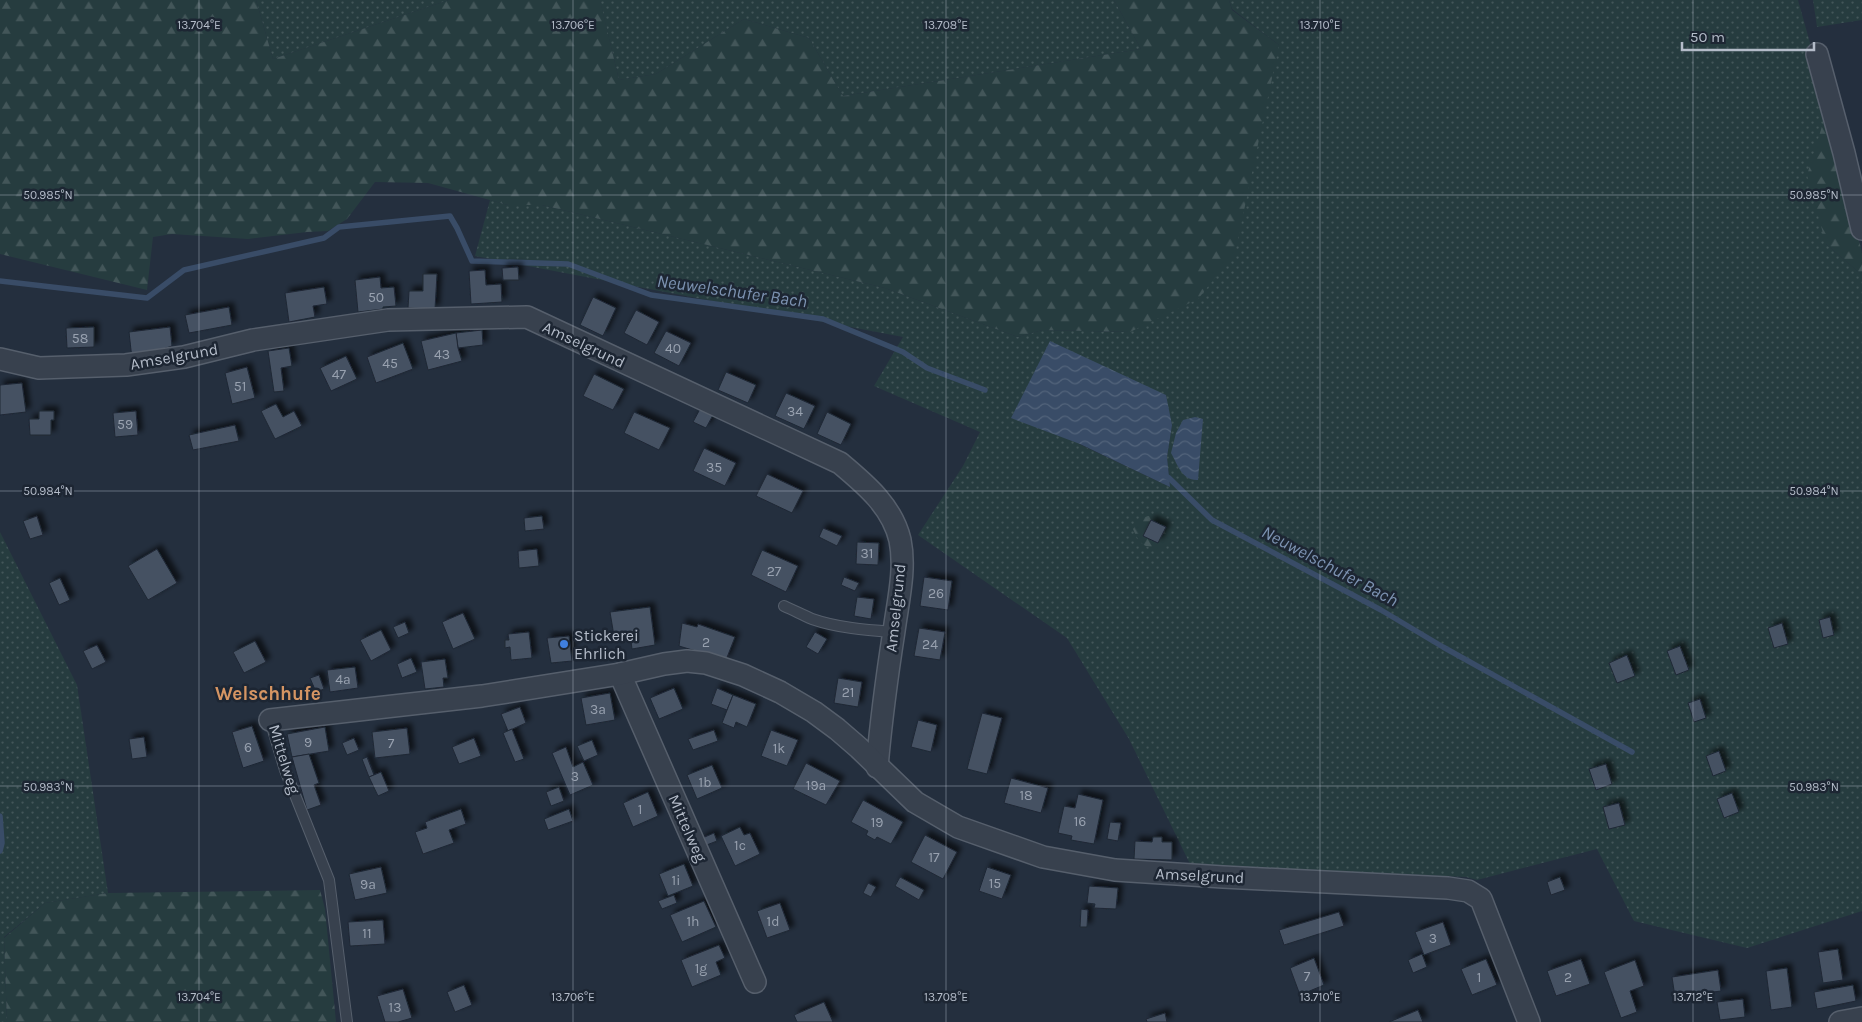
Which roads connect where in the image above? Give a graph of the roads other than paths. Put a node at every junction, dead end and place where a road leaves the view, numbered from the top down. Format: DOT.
graph roads {
  1 [pos="1817,54"];
  2 [pos="1862,229"];
  3 [pos="0,360"];
  4 [pos="784,606"];
  5 [pos="894,632"];
  6 [pos="620,674"];
  7 [pos="270,720"];
  8 [pos="877,767"];
  9 [pos="755,982"];
  10 [pos="1862,1018"];
  11 [pos="348,1022"];
  12 [pos="1529,1022"];
  13 [pos="1840,1022"];
  1 -- 2 [label="street"];
  3 -- 5 [label="street, Amselgrund"];
  4 -- 5 [label="lane"];
  5 -- 8 [label="street, Amselgrund"];
  6 -- 7 [label="street, Mittelweg"];
  6 -- 8 [label="street, Mittelweg"];
  6 -- 9 [label="street, Mittelweg"];
  7 -- 11 [label="lane, Mittelweg"];
  8 -- 12 [label="street, Amselgrund"];
  10 -- 13 [label="street"];
}
